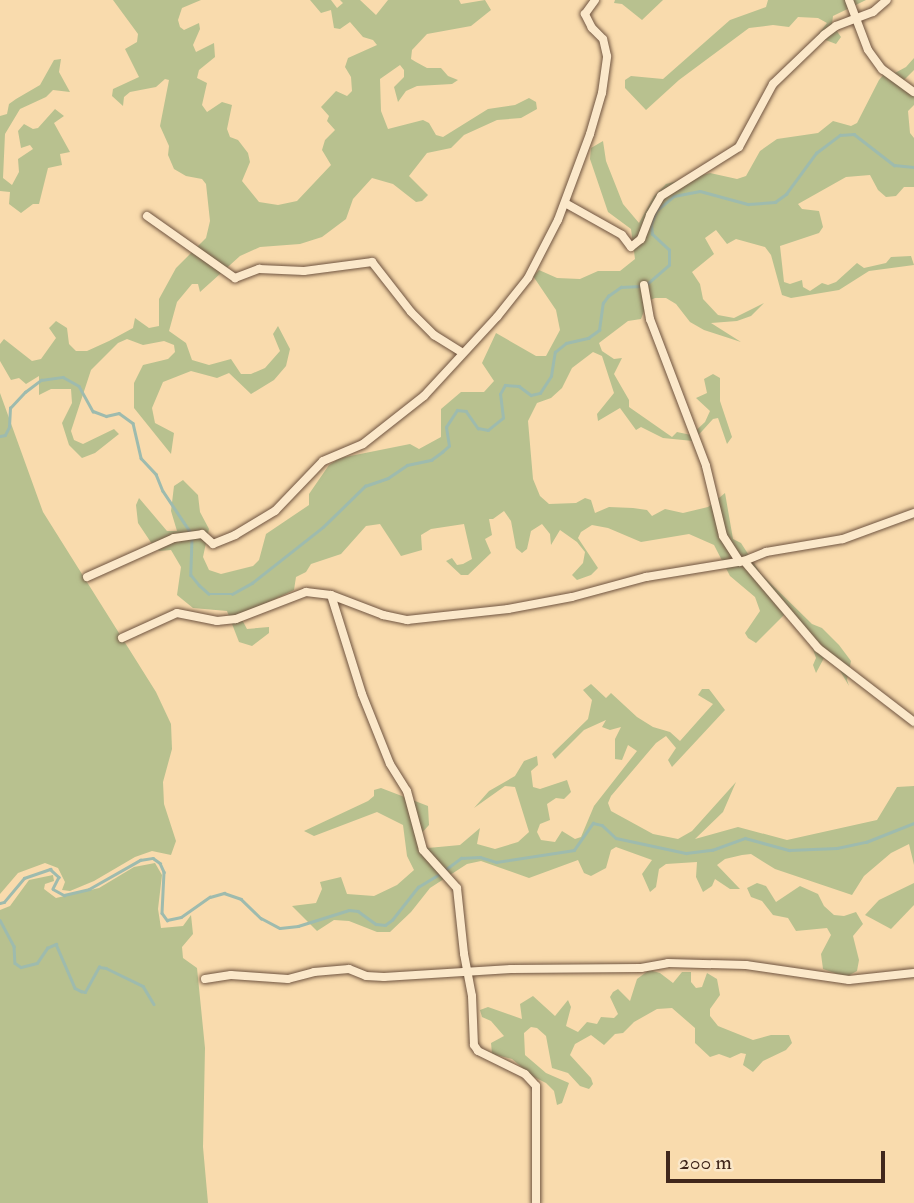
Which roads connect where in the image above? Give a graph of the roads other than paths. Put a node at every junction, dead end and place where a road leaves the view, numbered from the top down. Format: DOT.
graph roads {
  1 [pos="586,0"];
  2 [pos="595,0"];
  3 [pos="849,0"];
  4 [pos="887,0"];
  5 [pos="585,14"];
  6 [pos="857,20"];
  7 [pos="914,92"];
  8 [pos="565,203"];
  9 [pos="147,216"];
  10 [pos="644,285"];
  11 [pos="461,352"];
  12 [pos="914,513"];
  13 [pos="742,562"];
  14 [pos="87,577"];
  15 [pos="331,595"];
  16 [pos="122,638"];
  17 [pos="914,722"];
  18 [pos="467,972"];
  19 [pos="914,973"];
  20 [pos="205,979"];
  21 [pos="536,1203"];
  1 -- 5 [label="street"];
  2 -- 5 [label="street"];
  3 -- 6 [label="street"];
  4 -- 6 [label="street"];
  5 -- 8 [label="street"];
  6 -- 7 [label="street"];
  6 -- 8 [label="street"];
  8 -- 11 [label="street"];
  9 -- 11 [label="street"];
  10 -- 13 [label="street"];
  11 -- 14 [label="street"];
  12 -- 13 [label="street"];
  13 -- 15 [label="street"];
  13 -- 17 [label="street"];
  15 -- 16 [label="street"];
  15 -- 18 [label="street"];
  18 -- 19 [label="street"];
  18 -- 20 [label="street"];
  18 -- 21 [label="street"];
}
